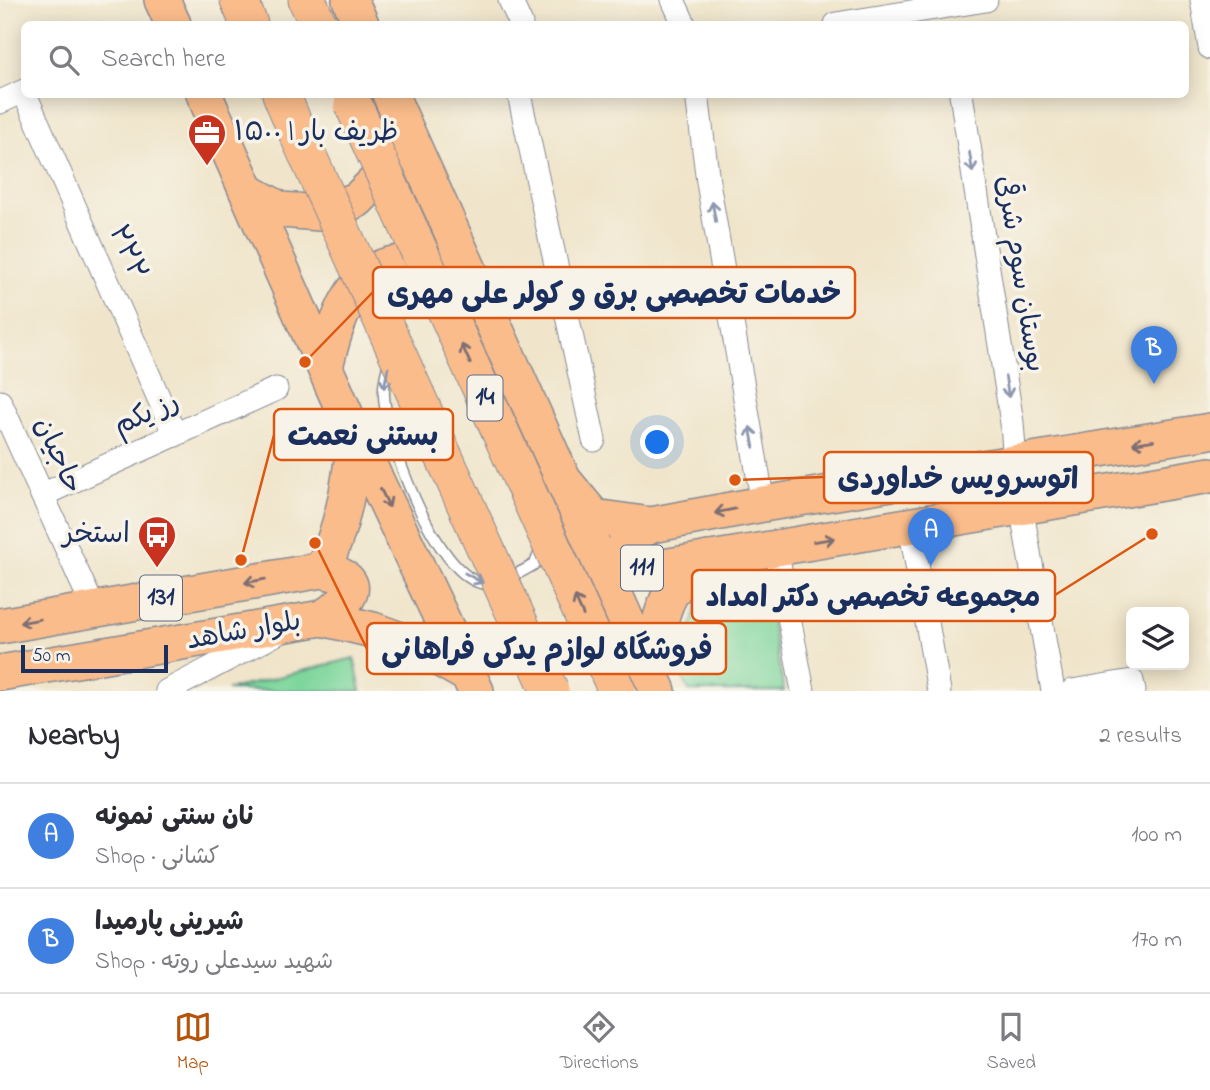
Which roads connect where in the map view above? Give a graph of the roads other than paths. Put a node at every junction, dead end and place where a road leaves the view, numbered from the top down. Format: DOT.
graph roads {
  1 [pos="162,0"];
  2 [pos="239,0"];
  3 [pos="307,0"];
  4 [pos="350,0"];
  5 [pos="510,0"];
  6 [pos="673,0"];
  7 [pos="682,0"];
  8 [pos="986,0"];
  9 [pos="1202,0"];
  10 [pos="947,10"];
  11 [pos="172,21"];
  12 [pos="249,21"];
  13 [pos="317,21"];
  14 [pos="360,21"];
  15 [pos="520,21"];
  16 [pos="684,21"];
  17 [pos="685,21"];
  18 [pos="860,21"];
  19 [pos="1210,48"];
  20 [pos="21,94"];
  21 [pos="26,98"];
  22 [pos="206,98"];
  23 [pos="283,98"];
  24 [pos="520,98"];
  25 [pos="697,98"];
  26 [pos="962,98"];
  27 [pos="351,99"];
  28 [pos="392,99"];
  29 [pos="0,102"];
  30 [pos="247,191"];
  31 [pos="400,262"];
  32 [pos="487,313"];
  33 [pos="325,367"];
  34 [pos="276,389"];
  35 [pos="0,402"];
  36 [pos="1210,431"];
  37 [pos="175,435"];
  38 [pos="355,436"];
  39 [pos="594,440"];
  40 [pos="1015,463"];
  41 [pos="554,469"];
  42 [pos="1210,475"];
  43 [pos="42,495"];
  44 [pos="763,504"];
  45 [pos="1021,506"];
  46 [pos="550,516"];
  47 [pos="651,525"];
  48 [pos="910,525"];
  49 [pos="776,548"];
  50 [pos="708,559"];
  51 [pos="507,565"];
  52 [pos="322,570"];
  53 [pos="512,577"];
  54 [pos="94,610"];
  55 [pos="310,620"];
  56 [pos="0,626"];
  57 [pos="0,673"];
  58 [pos="654,682"];
  59 [pos="205,683"];
  60 [pos="473,683"];
  61 [pos="167,691"];
  62 [pos="550,691"];
  63 [pos="617,691"];
  64 [pos="803,691"];
  65 [pos="939,691"];
  66 [pos="1053,691"];
  67 [pos="1072,691"];
  68 [pos="1134,691"];
  1 -- 11 [label="main road"];
  2 -- 12 [label="highway"];
  3 -- 13 [label="highway"];
  4 -- 14 [label="main road"];
  5 -- 15 [label="street"];
  6 -- 16 [label="street"];
  7 -- 17 [label="street"];
  8 -- 10 [label="street"];
  9 -- 19 [label="street"];
  10 -- 18 [label="street"];
  20 -- 29 [label="street"];
  21 -- 37 [label="street, ۲۲۲"];
  22 -- 30 [label="main road"];
  23 -- 62 [label="highway, 14, bridge"];
  24 -- 39 [label="street"];
  44 -- 25 [label="street, one-way"];
  26 -- 40 [label="street, بوستان سوم شرقی, one-way"];
  63 -- 27 [label="highway, 14, one-way, bridge"];
  28 -- 30 [label="main road"];
  28 -- 32 [label="main road"];
  30 -- 33 [label="main road"];
  31 -- 32 [label="main road"];
  31 -- 33 [label="main road"];
  31 -- 53 [label="lane, one-way"];
  32 -- 41 [label="main road"];
  33 -- 38 [label="main road"];
  34 -- 37 [label="street, رز یکم"];
  35 -- 43 [label="street, حاجیان"];
  36 -- 40 [label="main road, 111, one-way"];
  37 -- 43 [label="street, رز یکم"];
  38 -- 52 [label="main road"];
  38 -- 60 [label="main road, one-way"];
  40 -- 44 [label="main road, 111"];
  41 -- 47 [label="main road, 111"];
  41 -- 58 [label="main road"];
  42 -- 45 [label="main road, 111"];
  43 -- 54 [label="street, حاجیان"];
  44 -- 47 [label="main road, 111, one-way"];
  45 -- 48 [label="main road, 111"];
  45 -- 66 [label="street"];
  46 -- 53 [label="lane"];
  47 -- 50 [label="main road, 111"];
  49 -- 48 [label="main road, 111, one-way"];
  48 -- 65 [label="street"];
  49 -- 50 [label="main road, 111"];
  49 -- 64 [label="street"];
  50 -- 58 [label="main road"];
  51 -- 53 [label="lane"];
  52 -- 54 [label="main road, بلوار شاهد / 131, one-way"];
  52 -- 55 [label="main road"];
  54 -- 56 [label="main road, بلوار شاهد / 131, one-way"];
  55 -- 57 [label="main road, بلوار شاهد / 131"];
  55 -- 59 [label="street"];
  55 -- 60 [label="main road, 131"];
  59 -- 61 [label="street"];
  67 -- 68 [label="street"];
}
